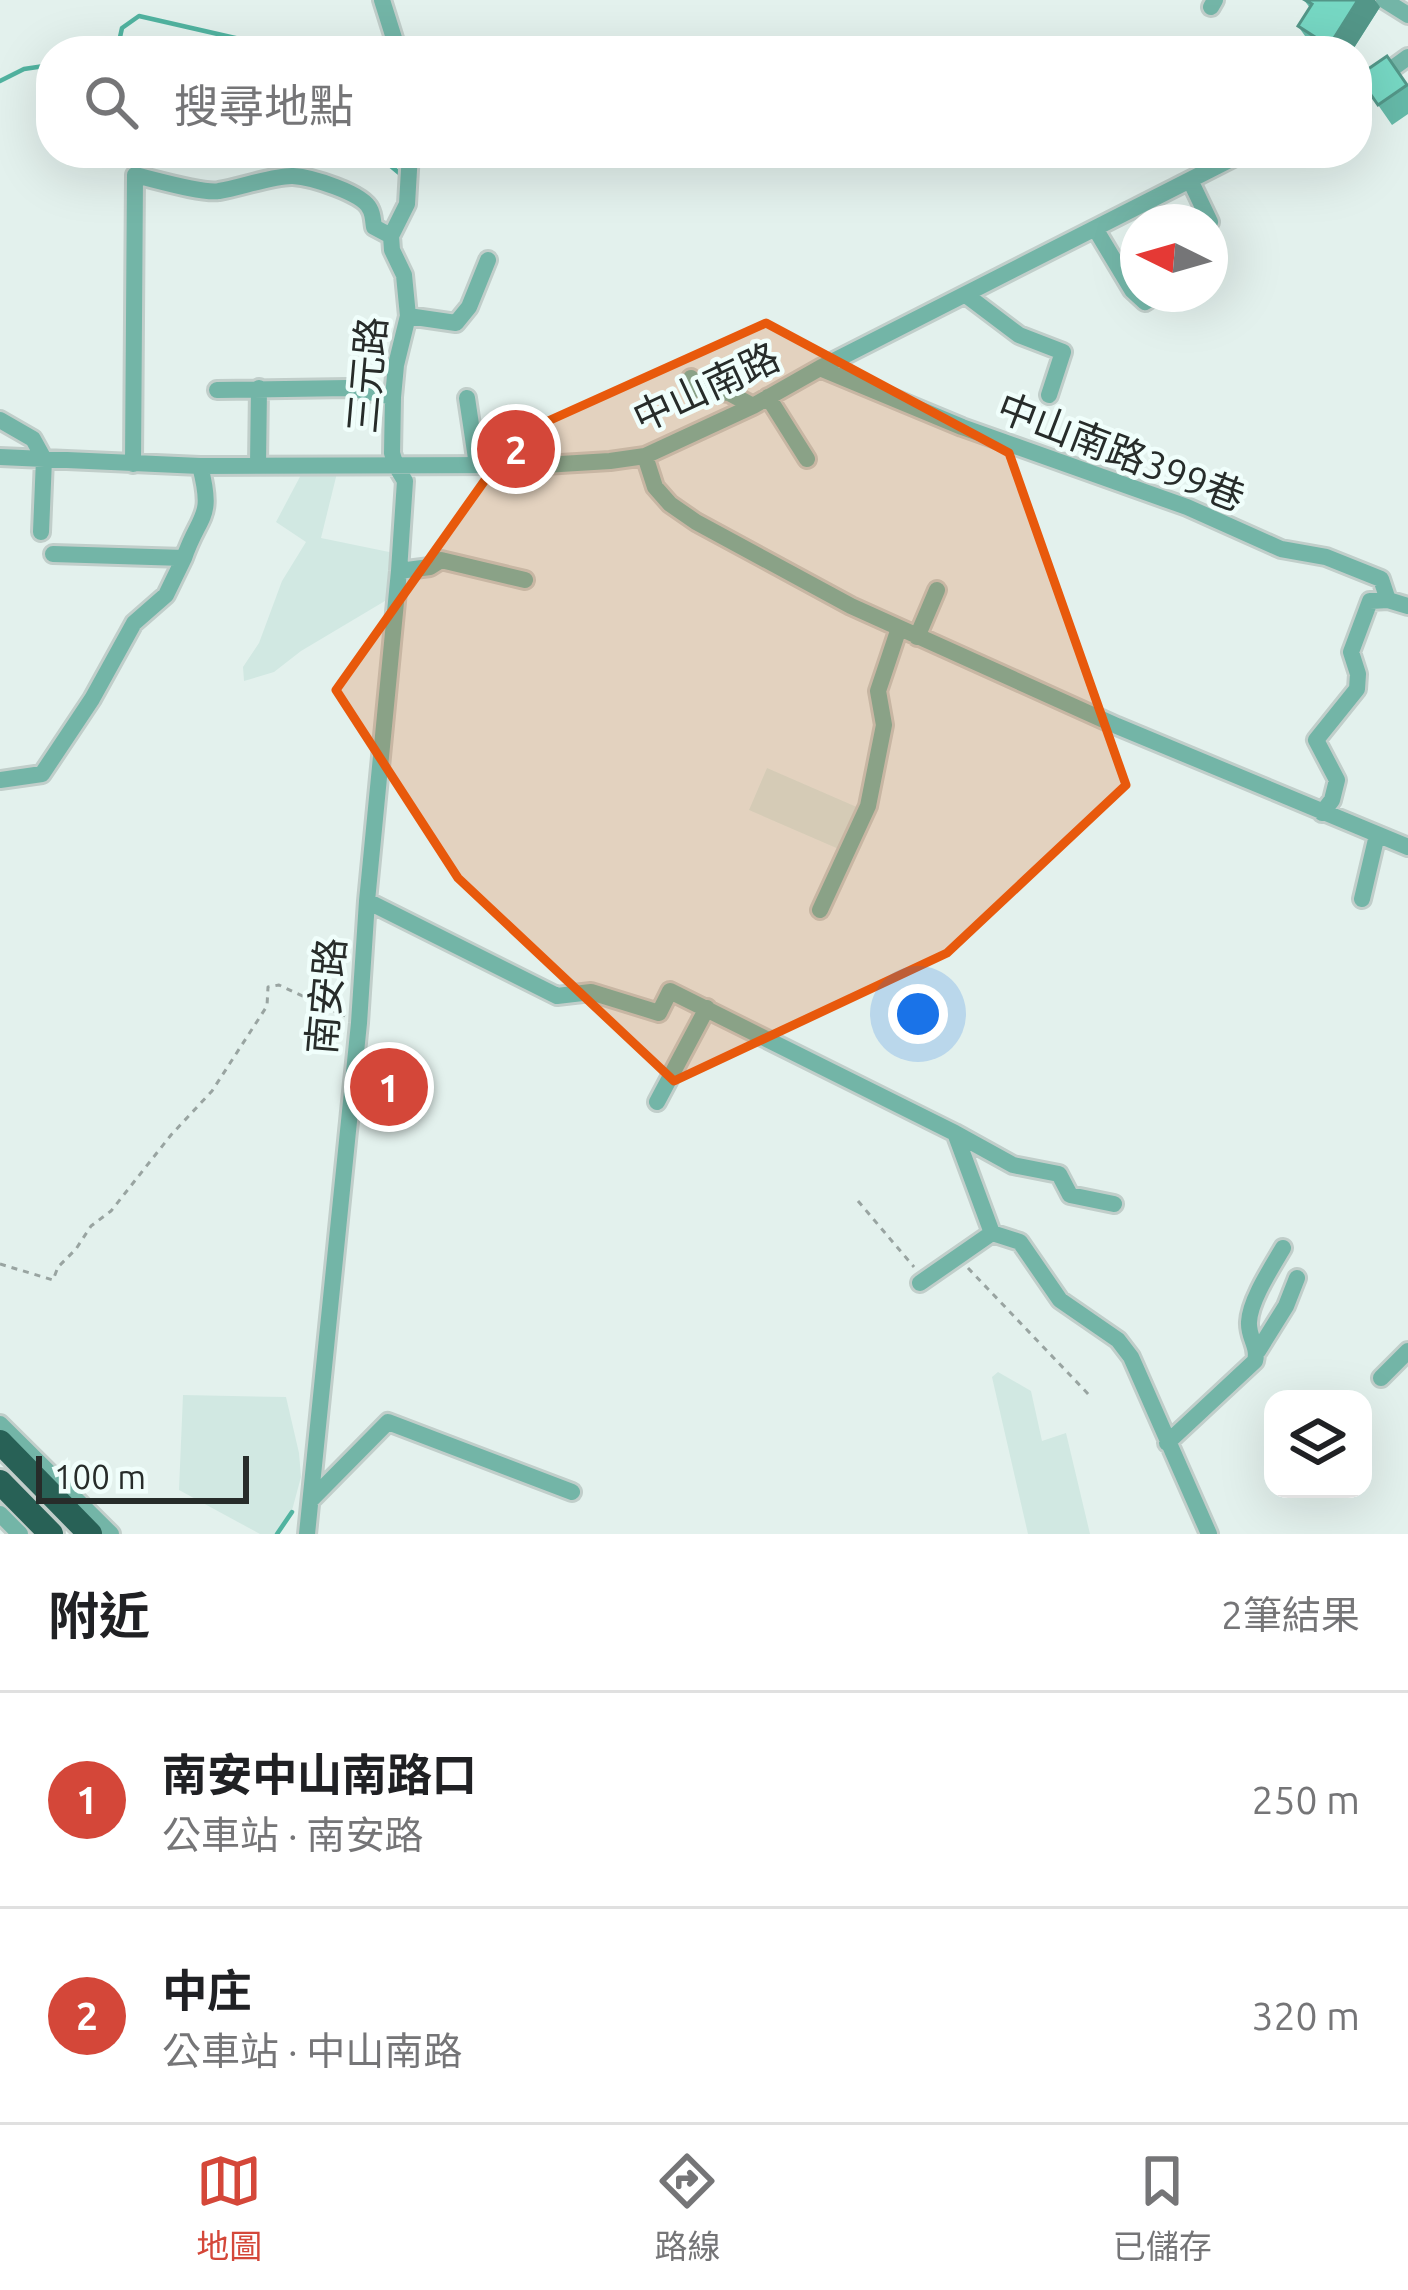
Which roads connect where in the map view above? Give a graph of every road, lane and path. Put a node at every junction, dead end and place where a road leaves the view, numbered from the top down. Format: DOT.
graph roads {
  1 [pos="382,0"];
  2 [pos="1384,0"];
  3 [pos="1408,15"];
  4 [pos="393,36"];
  5 [pos="1408,57"];
  6 [pos="1372,83"];
  7 [pos="409,168"];
  8 [pos="1214,168"];
  9 [pos="1190,180"];
  10 [pos="1201,204"];
  11 [pos="1096,230"];
  12 [pos="391,236"];
  13 [pos="488,260"];
  14 [pos="1120,270"];
  15 [pos="966,295"];
  16 [pos="408,316"];
  17 [pos="820,368"];
  18 [pos="691,378"];
  19 [pos="259,388"];
  20 [pos="217,390"];
  21 [pos="1049,395"];
  22 [pos="393,397"];
  23 [pos="467,398"];
  24 [pos="760,401"];
  25 [pos="0,420"];
  26 [pos="0,457"];
  27 [pos="645,457"];
  28 [pos="44,459"];
  29 [pos="807,459"];
  30 [pos="133,464"];
  31 [pos="258,464"];
  32 [pos="477,465"];
  33 [pos="200,466"];
  34 [pos="396,466"];
  35 [pos="41,532"];
  36 [pos="53,554"];
  37 [pos="184,558"];
  38 [pos="399,571"];
  39 [pos="525,580"];
  40 [pos="937,590"];
  41 [pos="1388,600"];
  42 [pos="1408,606"];
  43 [pos="899,628"];
  44 [pos="917,637"];
  45 [pos="0,780"];
  46 [pos="1322,813"];
  47 [pos="1377,835"];
  48 [pos="1408,847"];
  49 [pos="1362,898"];
  50 [pos="367,901"];
  51 [pos="820,910"];
  52 [pos="706,1008"];
  53 [pos="359,1023"];
  54 [pos="657,1102"];
  55 [pos="956,1133"];
  56 [pos="858,1201"];
  57 [pos="1114,1204"];
  58 [pos="992,1233"];
  59 [pos="1282,1248"];
  60 [pos="0,1264"];
  61 [pos="969,1268"];
  62 [pos="920,1278"];
  63 [pos="1297,1278"];
  64 [pos="1408,1351"];
  65 [pos="1258,1352"];
  66 [pos="1381,1378"];
  67 [pos="1091,1396"];
  68 [pos="0,1424"];
  69 [pos="0,1442"];
  70 [pos="1168,1443"];
  71 [pos="0,1482"];
  72 [pos="572,1492"];
  73 [pos="310,1501"];
  74 [pos="0,1514"];
  75 [pos="20,1534"];
  76 [pos="51,1534"];
  77 [pos="90,1534"];
  78 [pos="110,1534"];
  79 [pos="307,1534"];
  80 [pos="1209,1534"];
  1 -- 4 [label="street"];
  2 -- 3 [label="street"];
  5 -- 6 [label="street"];
  7 -- 12 [label="street"];
  8 -- 9 [label="street, 中山南路"];
  9 -- 10 [label="street"];
  9 -- 11 [label="street, 中山南路"];
  11 -- 14 [label="street"];
  11 -- 15 [label="street, 中山南路"];
  12 -- 16 [label="street, 三元路"];
  12 -- 30 [label="street"];
  13 -- 16 [label="street"];
  15 -- 17 [label="street, 中山南路"];
  15 -- 21 [label="street"];
  16 -- 22 [label="street, 三元路"];
  17 -- 24 [label="street, 中山南路"];
  17 -- 41 [label="street, 中山南路399巷"];
  18 -- 24 [label="street"];
  19 -- 20 [label="street"];
  19 -- 22 [label="street"];
  19 -- 31 [label="street"];
  22 -- 34 [label="street, 三元路"];
  23 -- 32 [label="street"];
  24 -- 27 [label="street, 中山南路"];
  24 -- 29 [label="street"];
  25 -- 28 [label="street"];
  26 -- 28 [label="street, 中山南路"];
  27 -- 32 [label="street, 中山南路"];
  27 -- 43 [label="street"];
  28 -- 30 [label="street, 中山南路"];
  28 -- 35 [label="street"];
  30 -- 33 [label="street, 中山南路"];
  31 -- 33 [label="street, 中山南路"];
  31 -- 34 [label="street, 中山南路"];
  32 -- 34 [label="street, 中山南路"];
  33 -- 37 [label="street"];
  34 -- 38 [label="street, 南安路"];
  36 -- 37 [label="street"];
  37 -- 45 [label="street"];
  38 -- 39 [label="street"];
  38 -- 50 [label="street, 南安路"];
  40 -- 44 [label="street"];
  41 -- 42 [label="street"];
  41 -- 46 [label="street"];
  43 -- 44 [label="street"];
  43 -- 51 [label="street"];
  44 -- 46 [label="street"];
  46 -- 47 [label="street"];
  47 -- 48 [label="street"];
  47 -- 49 [label="street"];
  50 -- 52 [label="street"];
  50 -- 53 [label="street, 南安路"];
  52 -- 54 [label="street"];
  52 -- 55 [label="street"];
  53 -- 60 [label="path"];
  53 -- 73 [label="street, 南安路"];
  55 -- 57 [label="street"];
  55 -- 58 [label="street"];
  56 -- 62 [label="path"];
  58 -- 62 [label="street"];
  58 -- 70 [label="street"];
  59 -- 65 [label="street"];
  61 -- 67 [label="path"];
  63 -- 65 [label="street"];
  64 -- 66 [label="street"];
  65 -- 70 [label="street"];
  68 -- 78 [label="street"];
  69 -- 77 [label="highway"];
  70 -- 80 [label="street"];
  71 -- 76 [label="highway"];
  72 -- 73 [label="street"];
  73 -- 79 [label="street, 南安路"];
  74 -- 75 [label="street"];
}
